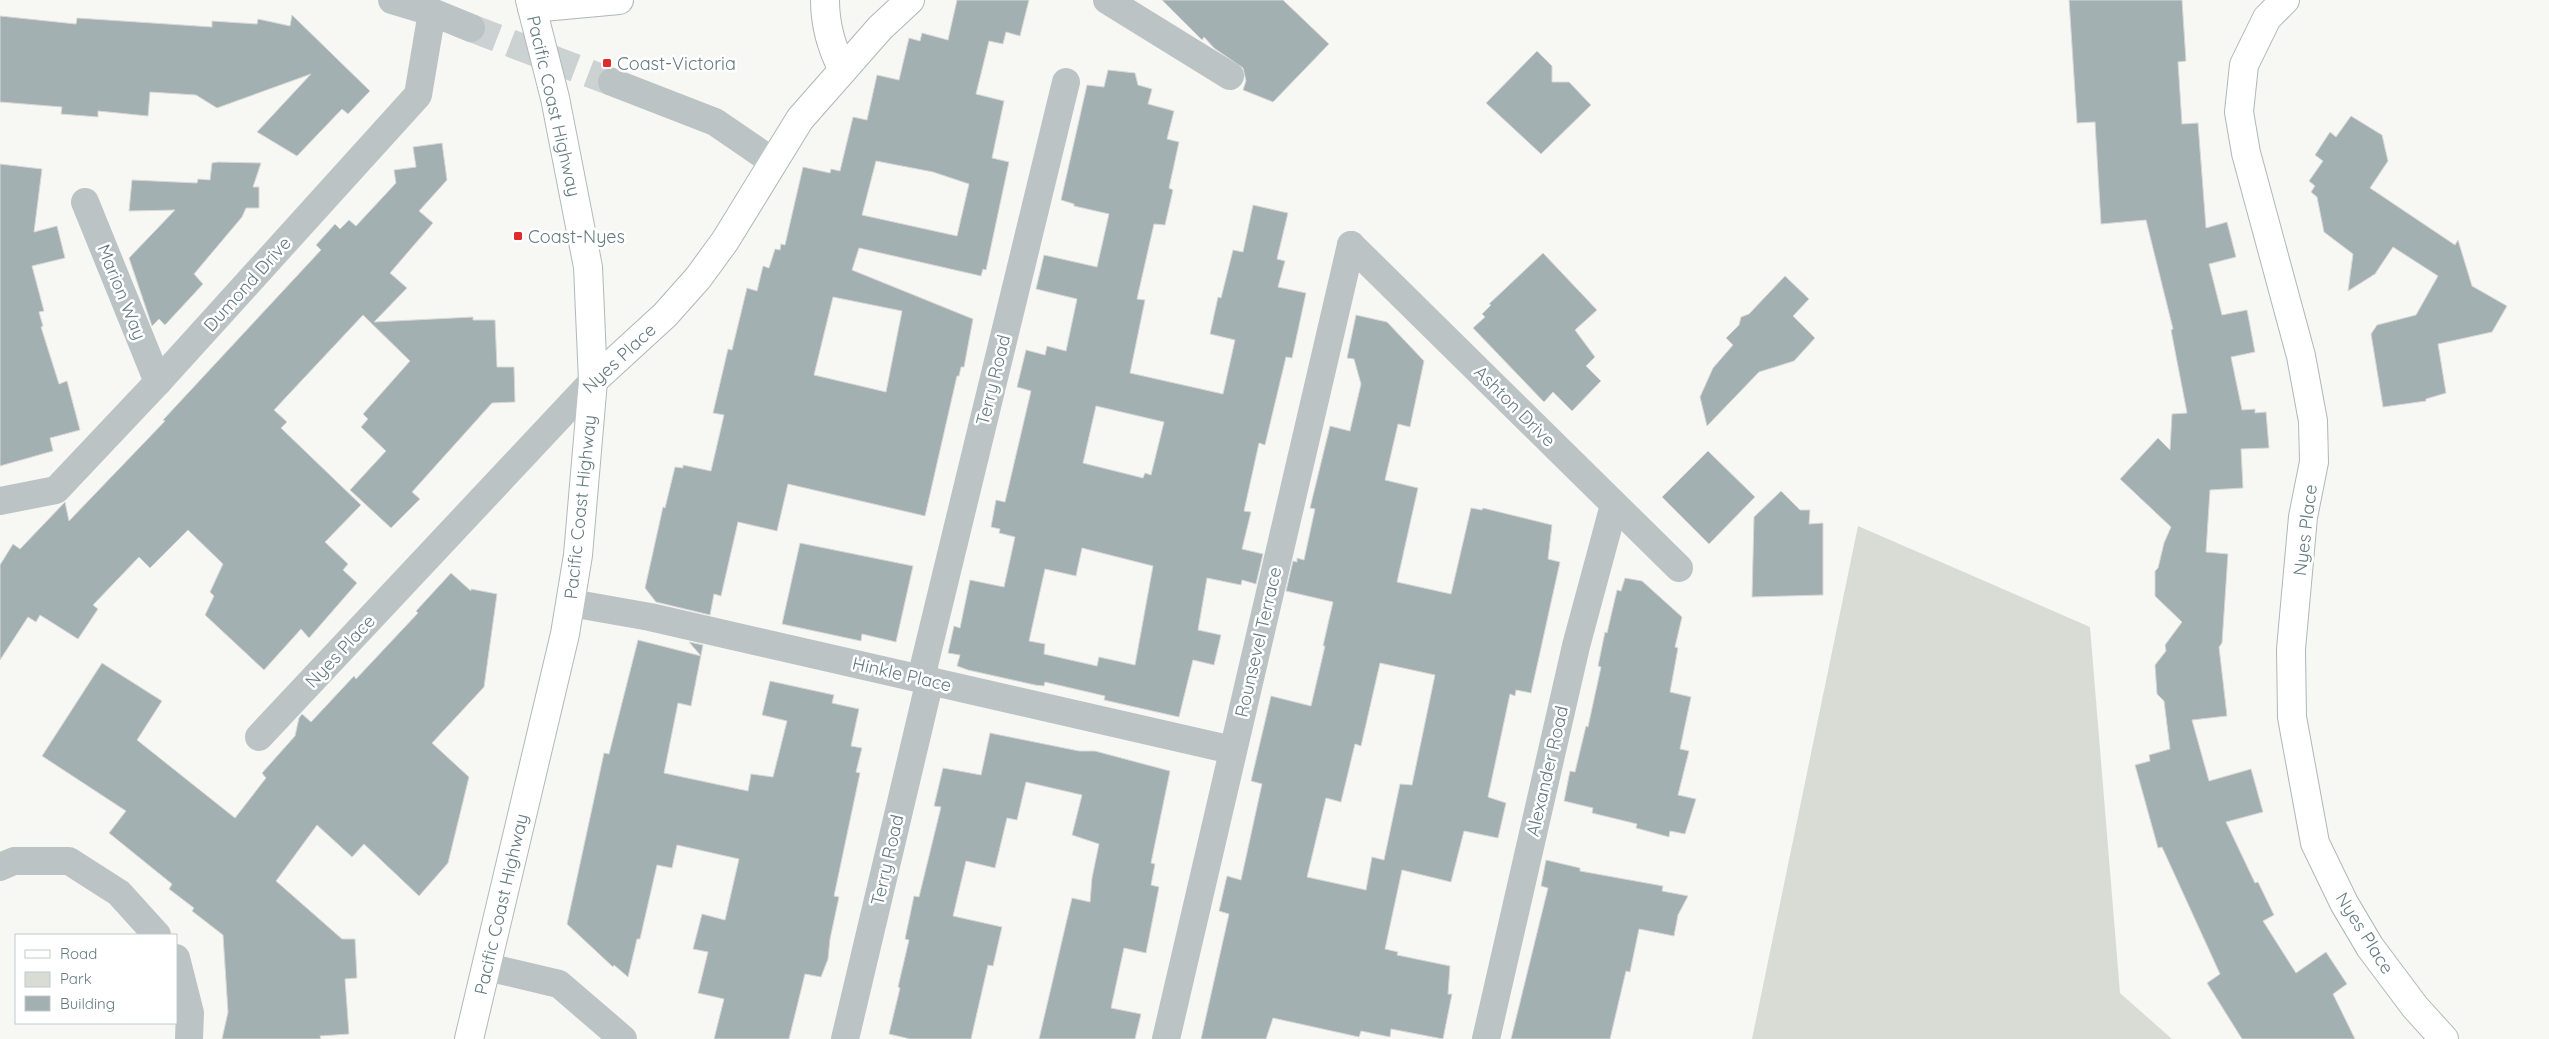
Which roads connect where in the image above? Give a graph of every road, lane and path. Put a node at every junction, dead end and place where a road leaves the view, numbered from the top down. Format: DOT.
graph roads {
  1 [pos="392,0"];
  2 [pos="619,0"];
  3 [pos="825,0"];
  4 [pos="910,0"];
  5 [pos="1107,0"];
  6 [pos="2285,0"];
  7 [pos="531,4"];
  8 [pos="432,12"];
  9 [pos="471,28"];
  10 [pos="843,70"];
  11 [pos="1230,76"];
  12 [pos="612,82"];
  13 [pos="1066,82"];
  14 [pos="772,161"];
  15 [pos="85,202"];
  16 [pos="1351,245"];
  17 [pos="593,380"];
  18 [pos="158,382"];
  19 [pos="0,501"];
  20 [pos="1614,505"];
  21 [pos="1679,568"];
  22 [pos="571,603"];
  23 [pos="925,679"];
  24 [pos="259,737"];
  25 [pos="1232,750"];
  26 [pos="0,867"];
  27 [pos="156,934"];
  28 [pos="178,966"];
  29 [pos="487,967"];
  30 [pos="189,1039"];
  31 [pos="469,1039"];
  32 [pos="623,1039"];
  33 [pos="845,1039"];
  34 [pos="1166,1039"];
  35 [pos="1486,1039"];
  36 [pos="2444,1039"];
  1 -- 8 [label="street"];
  2 -- 7 [label="main road"];
  3 -- 10 [label="main road"];
  4 -- 10 [label="main road, Nyes Place"];
  5 -- 11 [label="street"];
  6 -- 36 [label="main road, Nyes Place"];
  7 -- 17 [label="main road, Pacific Coast Highway"];
  8 -- 9 [label="street"];
  8 -- 18 [label="street, Dumond Drive"];
  10 -- 14 [label="main road, Nyes Place"];
  12 -- 14 [label="street"];
  13 -- 23 [label="street, Terry Road"];
  14 -- 17 [label="main road, Nyes Place"];
  15 -- 18 [label="street, Marion Way"];
  16 -- 20 [label="street, Ashton Drive"];
  16 -- 25 [label="street, Rounsevel Terrace"];
  17 -- 22 [label="main road, Pacific Coast Highway"];
  17 -- 24 [label="street, Nyes Place"];
  18 -- 19 [label="street, Dumond Drive"];
  20 -- 21 [label="street, Ashton Drive"];
  20 -- 35 [label="street, Alexander Road"];
  22 -- 23 [label="street, Hinkle Place"];
  22 -- 29 [label="main road, Pacific Coast Highway"];
  23 -- 25 [label="street, Hinkle Place"];
  23 -- 33 [label="street, Terry Road"];
  25 -- 34 [label="street, Rounsevel Terrace"];
  26 -- 27 [label="street"];
  28 -- 30 [label="street"];
  29 -- 31 [label="main road, Pacific Coast Highway"];
  29 -- 32 [label="street"];
}
